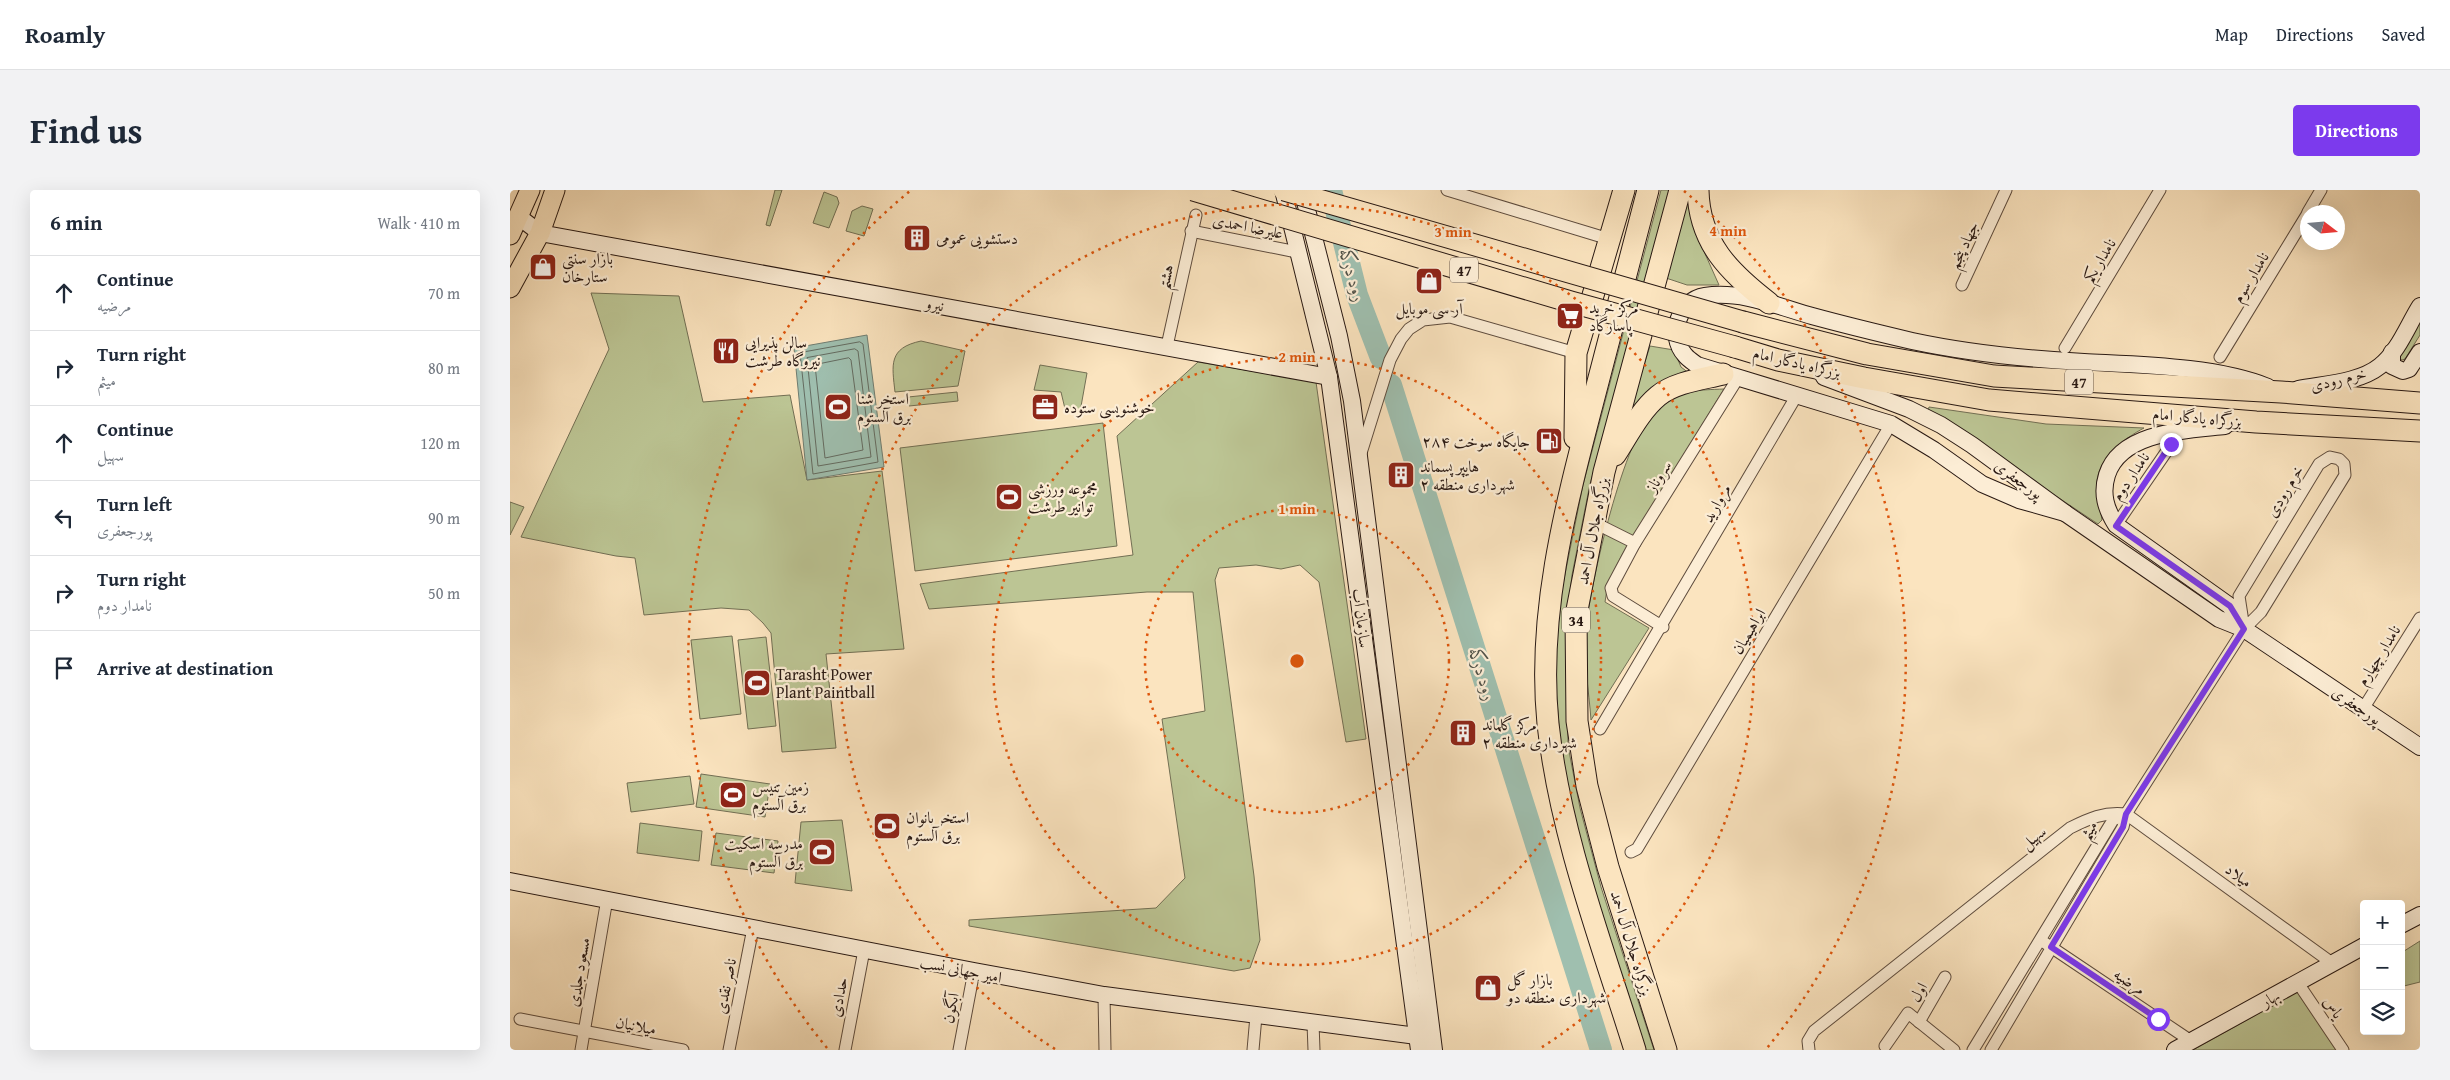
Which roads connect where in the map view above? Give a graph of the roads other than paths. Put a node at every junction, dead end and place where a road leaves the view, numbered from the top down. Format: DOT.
graph roads {
  1 [pos="530,190"];
  2 [pos="555,190"];
  3 [pos="1193,190"];
  4 [pos="1284,190"];
  5 [pos="1302,190"];
  6 [pos="1448,190"];
  7 [pos="1648,190"];
  8 [pos="1680,190"];
  9 [pos="1698,190"];
  10 [pos="2006,190"];
  11 [pos="2160,190"];
  12 [pos="2321,190"];
  13 [pos="1619,192"];
  14 [pos="2313,205"];
  15 [pos="515,214"];
  16 [pos="1196,215"];
  17 [pos="2300,226"];
  18 [pos="1191,232"];
  19 [pos="540,233"];
  20 [pos="510,235"];
  21 [pos="1609,239"];
  22 [pos="1299,257"];
  23 [pos="1319,263"];
  24 [pos="1962,285"];
  25 [pos="510,288"];
  26 [pos="1769,303"];
  27 [pos="2420,306"];
  28 [pos="1167,346"];
  29 [pos="2065,348"];
  30 [pos="2392,352"];
  31 [pos="2420,352"];
  32 [pos="1576,353"];
  33 [pos="2220,357"];
  34 [pos="1778,360"];
  35 [pos="2420,375"];
  36 [pos="1731,376"];
  37 [pos="1329,377"];
  38 [pos="2282,392"];
  39 [pos="1797,395"];
  40 [pos="2420,403"];
  41 [pos="2256,422"];
  42 [pos="1891,424"];
  43 [pos="2420,431"];
  44 [pos="2171,444"];
  45 [pos="1358,459"];
  46 [pos="1575,471"];
  47 [pos="1604,472"];
  48 [pos="2065,513"];
  49 [pos="1593,522"];
  50 [pos="2116,526"];
  51 [pos="1635,543"];
  52 [pos="2420,618"];
  53 [pos="1662,627"];
  54 [pos="2244,629"];
  55 [pos="2363,709"];
  56 [pos="1600,729"];
  57 [pos="2420,747"];
  58 [pos="2126,814"];
  59 [pos="1631,852"];
  60 [pos="510,881"];
  61 [pos="607,899"];
  62 [pos="2420,915"];
  63 [pos="2405,924"];
  64 [pos="753,928"];
  65 [pos="2041,940"];
  66 [pos="2051,947"];
  67 [pos="2360,948"];
  68 [pos="864,950"];
  69 [pos="2332,963"];
  70 [pos="974,971"];
  71 [pos="1945,978"];
  72 [pos="2298,983"];
  73 [pos="1104,995"];
  74 [pos="1256,1016"];
  75 [pos="520,1019"];
  76 [pos="1919,1022"];
  77 [pos="1313,1023"];
  78 [pos="584,1031"];
  79 [pos="2191,1042"];
  80 [pos="1425,1043"];
  81 [pos="1885,1046"];
  82 [pos="581,1050"];
  83 [pos="682,1050"];
  84 [pos="729,1050"];
  85 [pos="845,1050"];
  86 [pos="958,1050"];
  87 [pos="1105,1050"];
  88 [pos="1253,1050"];
  89 [pos="1314,1050"];
  90 [pos="1634,1050"];
  91 [pos="1666,1050"];
  92 [pos="1809,1050"];
  93 [pos="1954,1050"];
  94 [pos="1973,1050"];
  95 [pos="1991,1050"];
  96 [pos="2175,1050"];
  97 [pos="2343,1050"];
  1 -- 15 [label="main road"];
  2 -- 19 [label="main road"];
  3 -- 34 [label="highway, بزرگراه یادگار امام / 47, bridge"];
  4 -- 22 [label="street, سازمان آب"];
  4 -- 38 [label="highway, بزرگراه یادگار امام / 47, bridge"];
  5 -- 23 [label="street, سازمان آب"];
  6 -- 21 [label="street"];
  7 -- 46 [label="highway, بزرگراه جلال آل احمد / 34"];
  8 -- 47 [label="highway, بزرگراه جلال آل احمد / 34"];
  9 -- 26 [label="highway"];
  10 -- 24 [label="street, جهاد پنجم"];
  11 -- 29 [label="street, نامدار یکم"];
  12 -- 14 [label="street, نامدار سوم"];
  13 -- 21 [label="highway"];
  15 -- 19 [label="street"];
  15 -- 20 [label="main road"];
  16 -- 18 [label="street, هشتم"];
  17 -- 33 [label="street, نامدار سوم"];
  18 -- 22 [label="street, علیرضا احمدی"];
  18 -- 28 [label="street, هشتم"];
  19 -- 25 [label="main road"];
  19 -- 28 [label="street, نیرو"];
  21 -- 32 [label="highway"];
  22 -- 23 [label="street"];
  22 -- 37 [label="street, سازمان آب"];
  23 -- 45 [label="street, سازمان آب"];
  26 -- 36 [label="street"];
  26 -- 38 [label="street"];
  27 -- 30 [label="street, خرم رودی"];
  28 -- 37 [label="street, نیرو"];
  30 -- 31 [label="street"];
  30 -- 38 [label="street, خرم رودی"];
  31 -- 35 [label="street"];
  32 -- 45 [label="street"];
  32 -- 46 [label="highway"];
  34 -- 41 [label="highway, بزرگراه یادگار امام / 47"];
  34 -- 48 [label="street, پورجعفری"];
  36 -- 39 [label="street"];
  36 -- 47 [label="highway"];
  36 -- 51 [label="street, سروناز"];
  37 -- 80 [label="street, سازمان آب"];
  38 -- 40 [label="highway, بزرگراه یادگار امام / 47"];
  39 -- 42 [label="street"];
  39 -- 53 [label="street, مروارید"];
  41 -- 43 [label="highway, بزرگراه یادگار امام / 47"];
  41 -- 50 [label="street, پورجعفری"];
  42 -- 48 [label="street"];
  42 -- 59 [label="street, ابراهیمیان"];
  44 -- 50 [label="street, نامدار دوم"];
  45 -- 80 [label="street, سازمان آب"];
  46 -- 90 [label="highway, بزرگراه جلال آل احمد / 34"];
  47 -- 49 [label="highway, بزرگراه جلال آل احمد / 34"];
  48 -- 54 [label="street, پورجعفری"];
  49 -- 51 [label="street"];
  49 -- 91 [label="highway, بزرگراه جلال آل احمد / 34"];
  50 -- 54 [label="street, پورجعفری"];
  51 -- 53 [label="street, سروناز"];
  52 -- 55 [label="street, نامدار چهارم"];
  53 -- 56 [label="street, مروارید"];
  54 -- 54 [label="street, خرم‌ رودی"];
  54 -- 55 [label="street, پورجعفری"];
  54 -- 58 [label="street"];
  55 -- 57 [label="street, پورجعفری"];
  58 -- 65 [label="street, میثم"];
  58 -- 66 [label="street, میثم"];
  58 -- 69 [label="street, میلاد"];
  58 -- 92 [label="street, سهیل"];
  60 -- 61 [label="street, امیر جهانی نسب"];
  61 -- 64 [label="street, امیر جهانی نسب"];
  61 -- 78 [label="street, مسعود جلدی"];
  62 -- 63 [label="street"];
  64 -- 68 [label="street, امیر جهانی نسب"];
  64 -- 84 [label="street, ناصر نقدی"];
  65 -- 66 [label="street, مرضیه"];
  65 -- 94 [label="street, میثم"];
  66 -- 79 [label="street, مرضیه"];
  66 -- 95 [label="street, میثم"];
  67 -- 69 [label="street, بهار"];
  68 -- 70 [label="street, امیر جهانی نسب"];
  68 -- 85 [label="street, حدادی"];
  69 -- 72 [label="street, بهار"];
  70 -- 73 [label="street, امیر جهانی نسب"];
  70 -- 86 [label="street, آبگون"];
  71 -- 76 [label="street, اول"];
  72 -- 79 [label="street, بهار"];
  72 -- 97 [label="street, یاس"];
  73 -- 74 [label="street, امیر جهانی نسب"];
  73 -- 87 [label="street"];
  74 -- 77 [label="street, امیر جهانی نسب"];
  74 -- 88 [label="street"];
  75 -- 78 [label="street, میلانیان"];
  76 -- 81 [label="street"];
  76 -- 93 [label="street"];
  77 -- 80 [label="street, امیر جهانی نسب"];
  77 -- 89 [label="street"];
  78 -- 82 [label="street, مسعود جلدی"];
  78 -- 83 [label="street, میلانیان"];
  79 -- 96 [label="street, بهار"];
}
